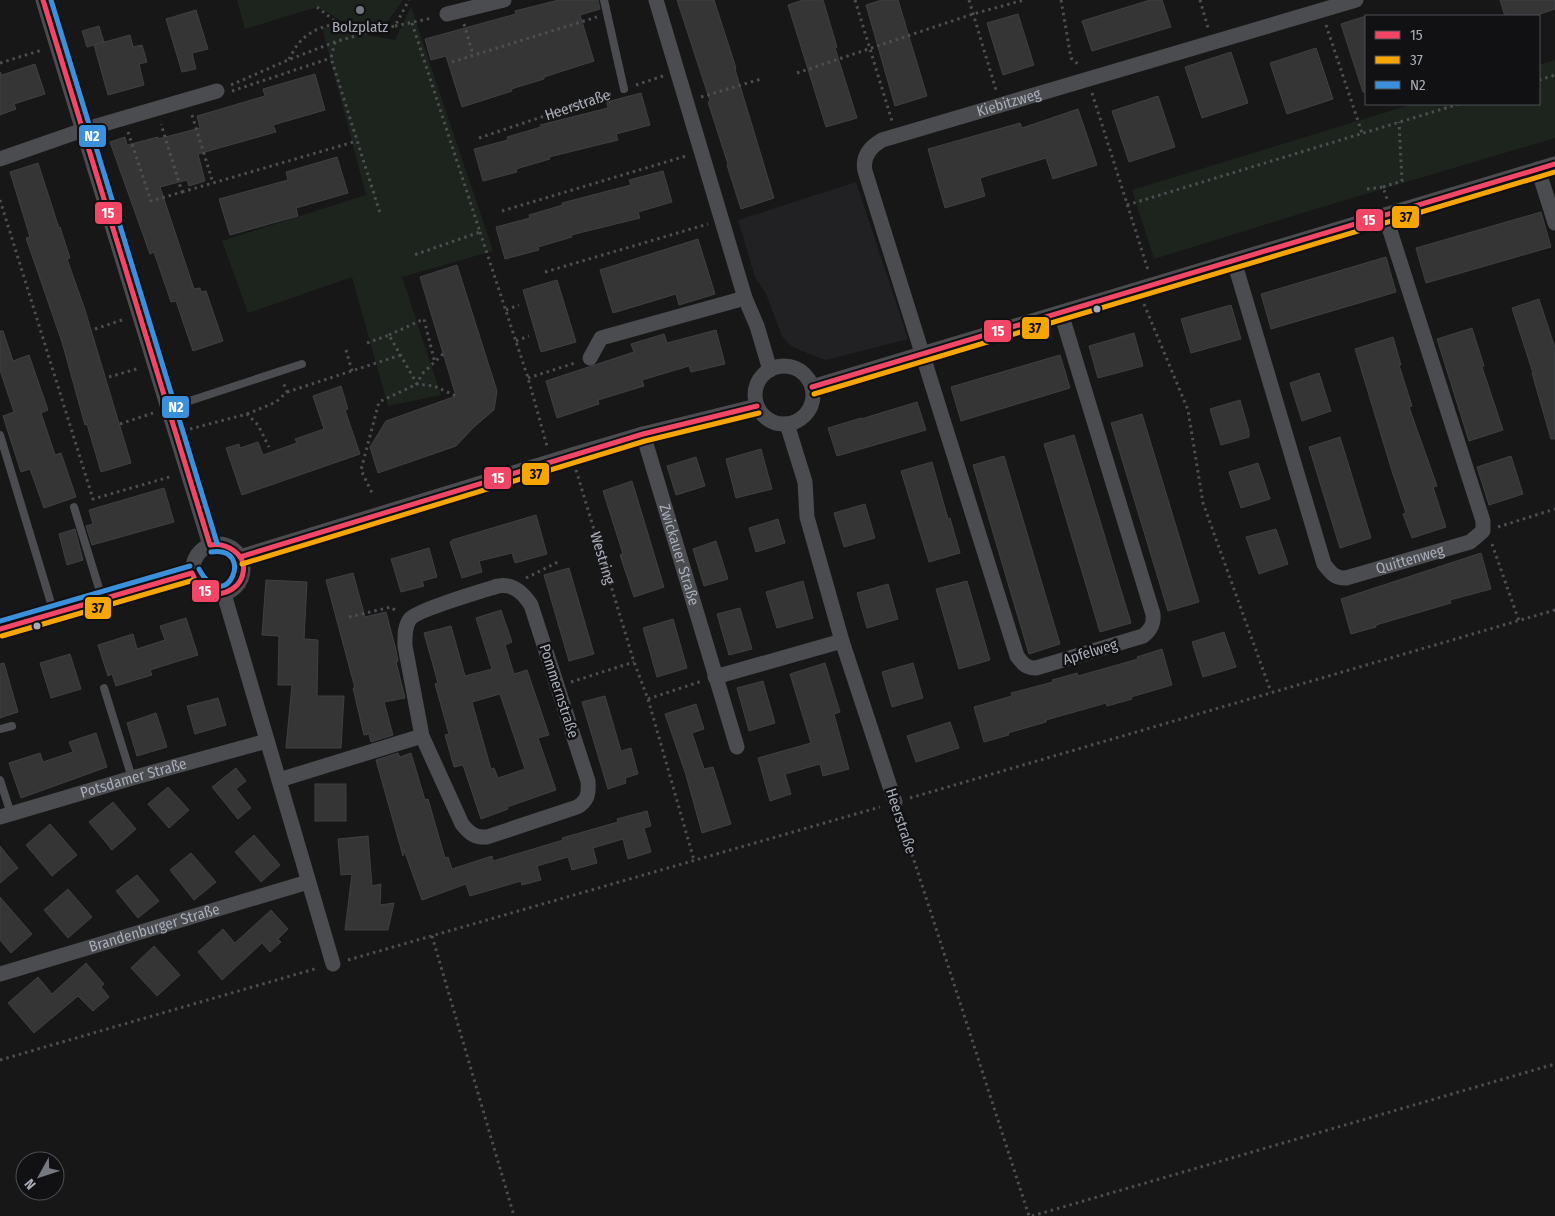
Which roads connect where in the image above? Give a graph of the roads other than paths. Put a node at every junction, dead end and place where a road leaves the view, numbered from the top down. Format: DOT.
graph roads {
  1 [pos="43,0"];
  2 [pos="504,0"];
  3 [pos="604,0"];
  4 [pos="656,0"];
  5 [pos="1356,0"];
  6 [pos="1336,3"];
  7 [pos="455,8"];
  8 [pos="624,89"];
  9 [pos="217,91"];
  10 [pos="83,130"];
  11 [pos="0,159"];
  12 [pos="1555,164"];
  13 [pos="1538,170"];
  14 [pos="1389,214"];
  15 [pos="1555,223"];
  16 [pos="1234,261"];
  17 [pos="745,298"];
  18 [pos="1061,313"];
  19 [pos="923,354"];
  20 [pos="590,358"];
  21 [pos="302,364"];
  22 [pos="770,370"];
  23 [pos="812,388"];
  24 [pos="758,406"];
  25 [pos="168,408"];
  26 [pos="787,424"];
  27 [pos="642,434"];
  28 [pos="0,436"];
  29 [pos="74,507"];
  30 [pos="210,545"];
  31 [pos="240,557"];
  32 [pos="192,573"];
  33 [pos="224,594"];
  34 [pos="102,598"];
  35 [pos="54,613"];
  36 [pos="0,629"];
  37 [pos="842,641"];
  38 [pos="715,677"];
  39 [pos="104,688"];
  40 [pos="12,726"];
  41 [pos="0,729"];
  42 [pos="422,736"];
  43 [pos="267,741"];
  44 [pos="736,747"];
  45 [pos="132,778"];
  46 [pos="0,780"];
  47 [pos="279,780"];
  48 [pos="895,802"];
  49 [pos="6,816"];
  50 [pos="308,882"];
  51 [pos="333,964"];
  52 [pos="0,974"];
  1 -- 10 [label="street"];
  2 -- 7 [label="street"];
  3 -- 8 [label="lane"];
  4 -- 17 [label="street"];
  5 -- 6 [label="street, Kiebitzweg"];
  6 -- 19 [label="street, Kiebitzweg"];
  9 -- 10 [label="street"];
  10 -- 11 [label="street"];
  10 -- 25 [label="street"];
  12 -- 13 [label="street"];
  13 -- 14 [label="street"];
  13 -- 15 [label="street"];
  14 -- 16 [label="street"];
  14 -- 16 [label="street, Quittenweg"];
  16 -- 18 [label="street"];
  17 -- 20 [label="street"];
  17 -- 22 [label="street"];
  18 -- 19 [label="street"];
  18 -- 19 [label="street, Apfelweg"];
  19 -- 23 [label="street"];
  21 -- 25 [label="lane"];
  22 -- 23 [label="street"];
  22 -- 24 [label="street"];
  23 -- 26 [label="street"];
  24 -- 26 [label="street"];
  24 -- 27 [label="street"];
  25 -- 30 [label="street"];
  26 -- 37 [label="street, Heerstraße"];
  27 -- 31 [label="street"];
  27 -- 38 [label="street, Zwickauer Straße"];
  28 -- 35 [label="lane"];
  29 -- 34 [label="lane"];
  30 -- 31 [label="street"];
  30 -- 32 [label="street"];
  31 -- 33 [label="street"];
  32 -- 33 [label="street"];
  32 -- 34 [label="street"];
  33 -- 43 [label="street"];
  34 -- 35 [label="street"];
  35 -- 36 [label="street"];
  37 -- 38 [label="street"];
  37 -- 48 [label="street, Heerstraße"];
  38 -- 44 [label="street, Zwickauer Straße"];
  39 -- 45 [label="lane"];
  40 -- 41 [label="lane"];
  42 -- 42 [label="street, Pommernstraße"];
  42 -- 47 [label="street"];
  43 -- 45 [label="street, Potsdamer Straße"];
  43 -- 47 [label="street"];
  45 -- 49 [label="street, Potsdamer Straße"];
  46 -- 49 [label="lane"];
  47 -- 50 [label="street"];
  50 -- 51 [label="street"];
  50 -- 52 [label="street, Brandenburger Straße"];
}
